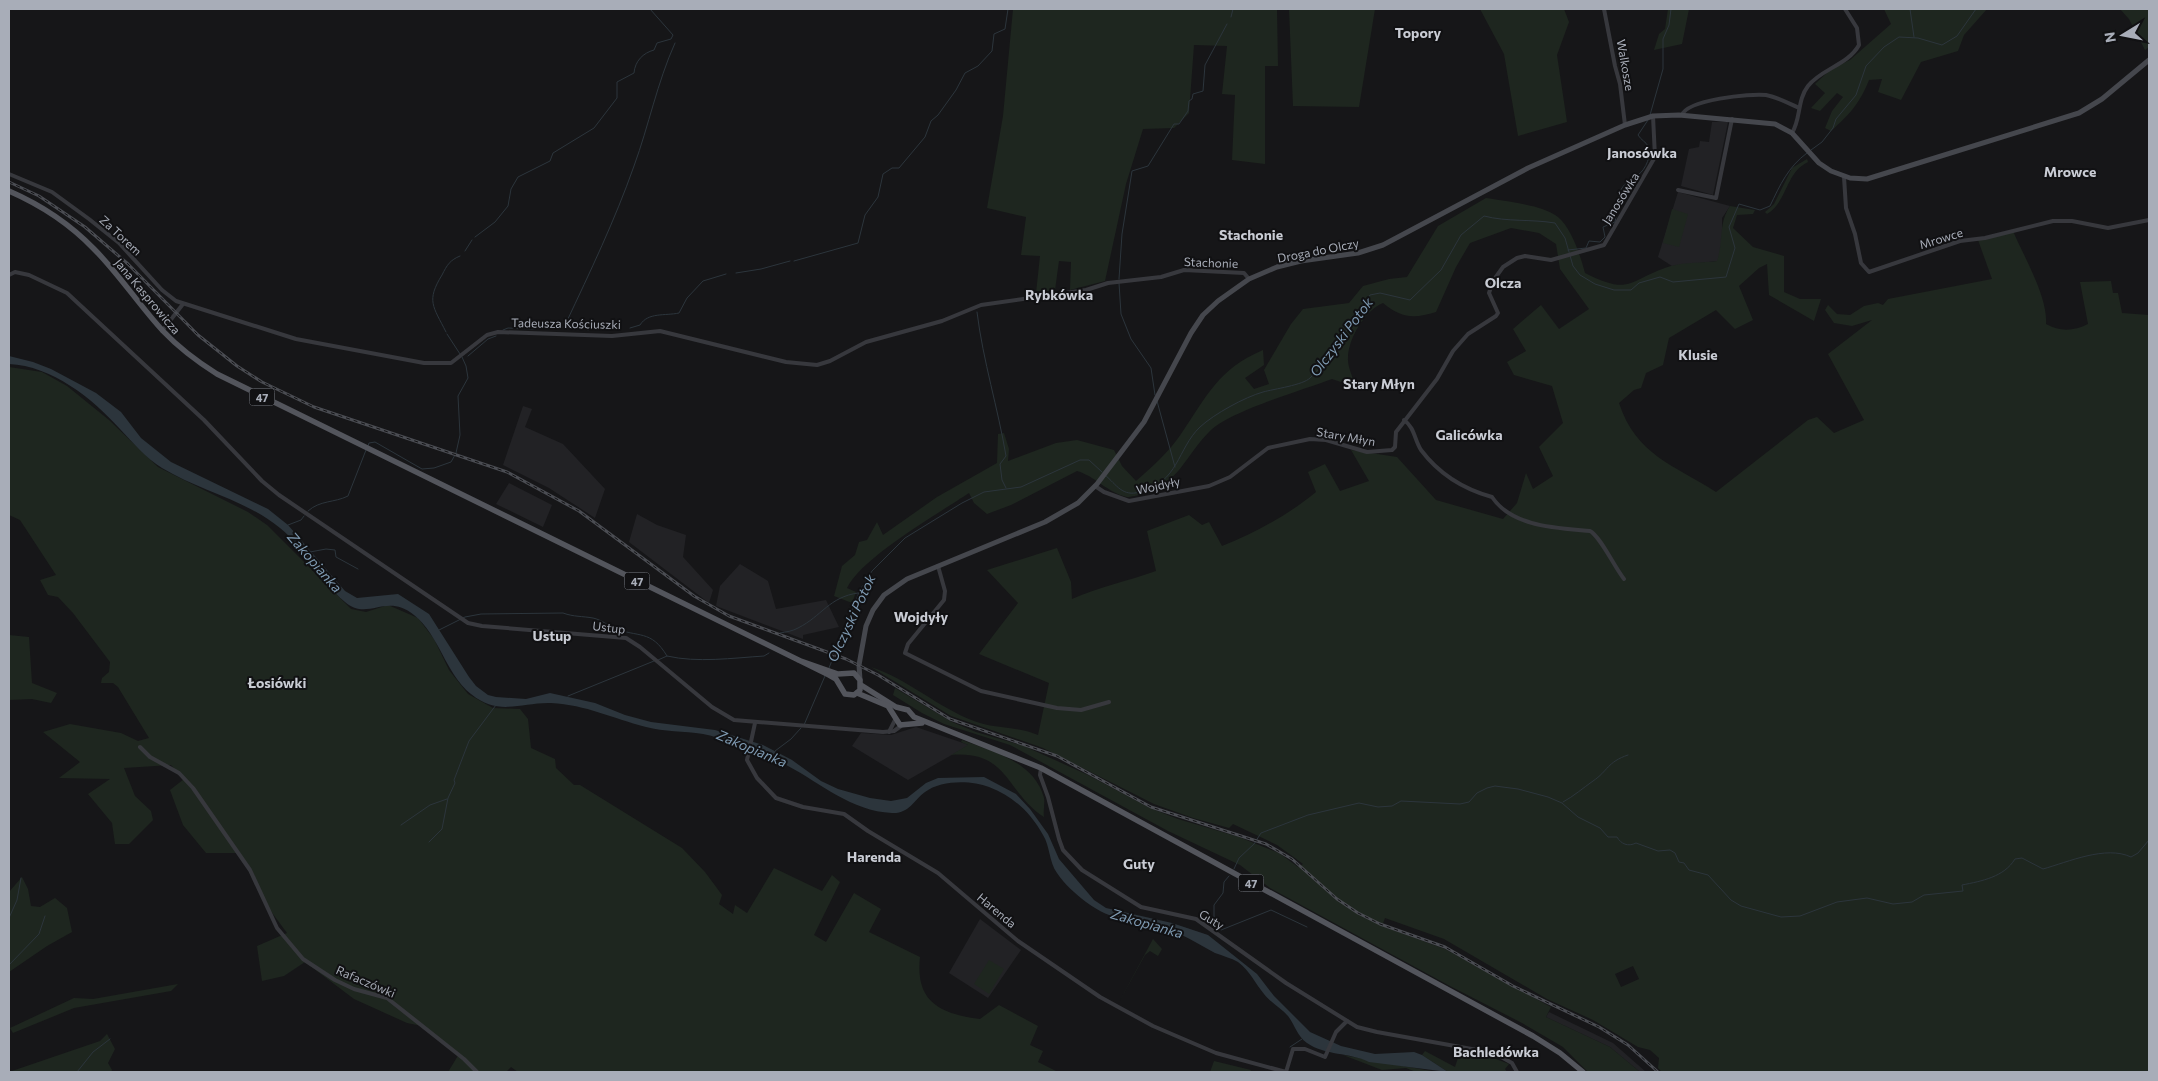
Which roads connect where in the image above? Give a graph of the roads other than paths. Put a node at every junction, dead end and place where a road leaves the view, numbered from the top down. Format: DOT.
graph roads {
  1 [pos="1604,9"];
  2 [pos="1845,9"];
  3 [pos="2149,60"];
  4 [pos="1799,108"];
  5 [pos="1682,115"];
  6 [pos="1654,116"];
  7 [pos="1732,119"];
  8 [pos="1625,125"];
  9 [pos="1792,133"];
  10 [pos="9,174"];
  11 [pos="1844,177"];
  12 [pos="1678,190"];
  13 [pos="9,191"];
  14 [pos="2149,220"];
  15 [pos="1560,257"];
  16 [pos="9,276"];
  17 [pos="1249,279"];
  18 [pos="183,304"];
  19 [pos="982,305"];
  20 [pos="162,331"];
  21 [pos="1404,420"];
  22 [pos="1304,440"];
  23 [pos="1095,486"];
  24 [pos="938,566"];
  25 [pos="1624,579"];
  26 [pos="859,665"];
  27 [pos="830,673"];
  28 [pos="853,673"];
  29 [pos="844,674"];
  30 [pos="861,682"];
  31 [pos="839,685"];
  32 [pos="857,693"];
  33 [pos="1108,702"];
  34 [pos="900,709"];
  35 [pos="911,715"];
  36 [pos="895,717"];
  37 [pos="756,723"];
  38 [pos="926,723"];
  39 [pos="909,724"];
  40 [pos="901,726"];
  41 [pos="889,732"];
  42 [pos="140,747"];
  43 [pos="1041,768"];
  44 [pos="1347,1021"];
  45 [pos="477,1072"];
  46 [pos="1286,1072"];
  47 [pos="1517,1072"];
  48 [pos="1583,1072"];
  1 -- 8 [label="street, Walkosze"];
  2 -- 4 [label="street"];
  3 -- 11 [label="street"];
  4 -- 5 [label="street"];
  4 -- 9 [label="street"];
  5 -- 6 [label="street"];
  5 -- 7 [label="street"];
  6 -- 8 [label="street"];
  6 -- 15 [label="street, Janosówka"];
  7 -- 9 [label="street"];
  7 -- 12 [label="street"];
  8 -- 17 [label="street, Droga do Olczy"];
  9 -- 11 [label="street"];
  10 -- 18 [label="street, Za Torem"];
  11 -- 14 [label="street, Mrowce"];
  13 -- 20 [label="main road, Jana Kasprowicza / 47"];
  15 -- 21 [label="street, Stary Młyn"];
  16 -- 37 [label="street, Ustup"];
  17 -- 19 [label="street, Stachonie"];
  17 -- 23 [label="street, Droga do Olczy"];
  18 -- 19 [label="street, Tadeusza Kościuszki"];
  18 -- 20 [label="street"];
  20 -- 27 [label="main road, Jana Kasprowicza / 47"];
  21 -- 22 [label="street, Stary Młyn"];
  21 -- 25 [label="street"];
  22 -- 23 [label="street, Wojdyły"];
  23 -- 24 [label="street"];
  24 -- 26 [label="street"];
  24 -- 33 [label="street"];
  26 -- 28 [label="street"];
  26 -- 30 [label="street"];
  27 -- 29 [label="main road, 47"];
  27 -- 31 [label="main road, 47"];
  28 -- 29 [label="main road, 47"];
  28 -- 30 [label="main road, 47"];
  29 -- 31 [label="main road"];
  30 -- 32 [label="main road"];
  30 -- 34 [label="main road, 47"];
  31 -- 32 [label="main road, 47"];
  32 -- 36 [label="main road, 47"];
  34 -- 35 [label="main road, 47"];
  34 -- 36 [label="main road"];
  35 -- 38 [label="main road, 47"];
  35 -- 39 [label="main road"];
  36 -- 40 [label="main road, 47"];
  36 -- 41 [label="street"];
  37 -- 41 [label="street, Ustup"];
  37 -- 46 [label="street, Harenda"];
  38 -- 39 [label="main road, 47"];
  38 -- 43 [label="main road, 47"];
  39 -- 40 [label="main road, 47"];
  40 -- 41 [label="street"];
  42 -- 45 [label="street, Rafaczówki"];
  43 -- 44 [label="street, Guty"];
  43 -- 48 [label="main road, 47"];
  44 -- 46 [label="street"];
  44 -- 47 [label="street, Guty"];
}
